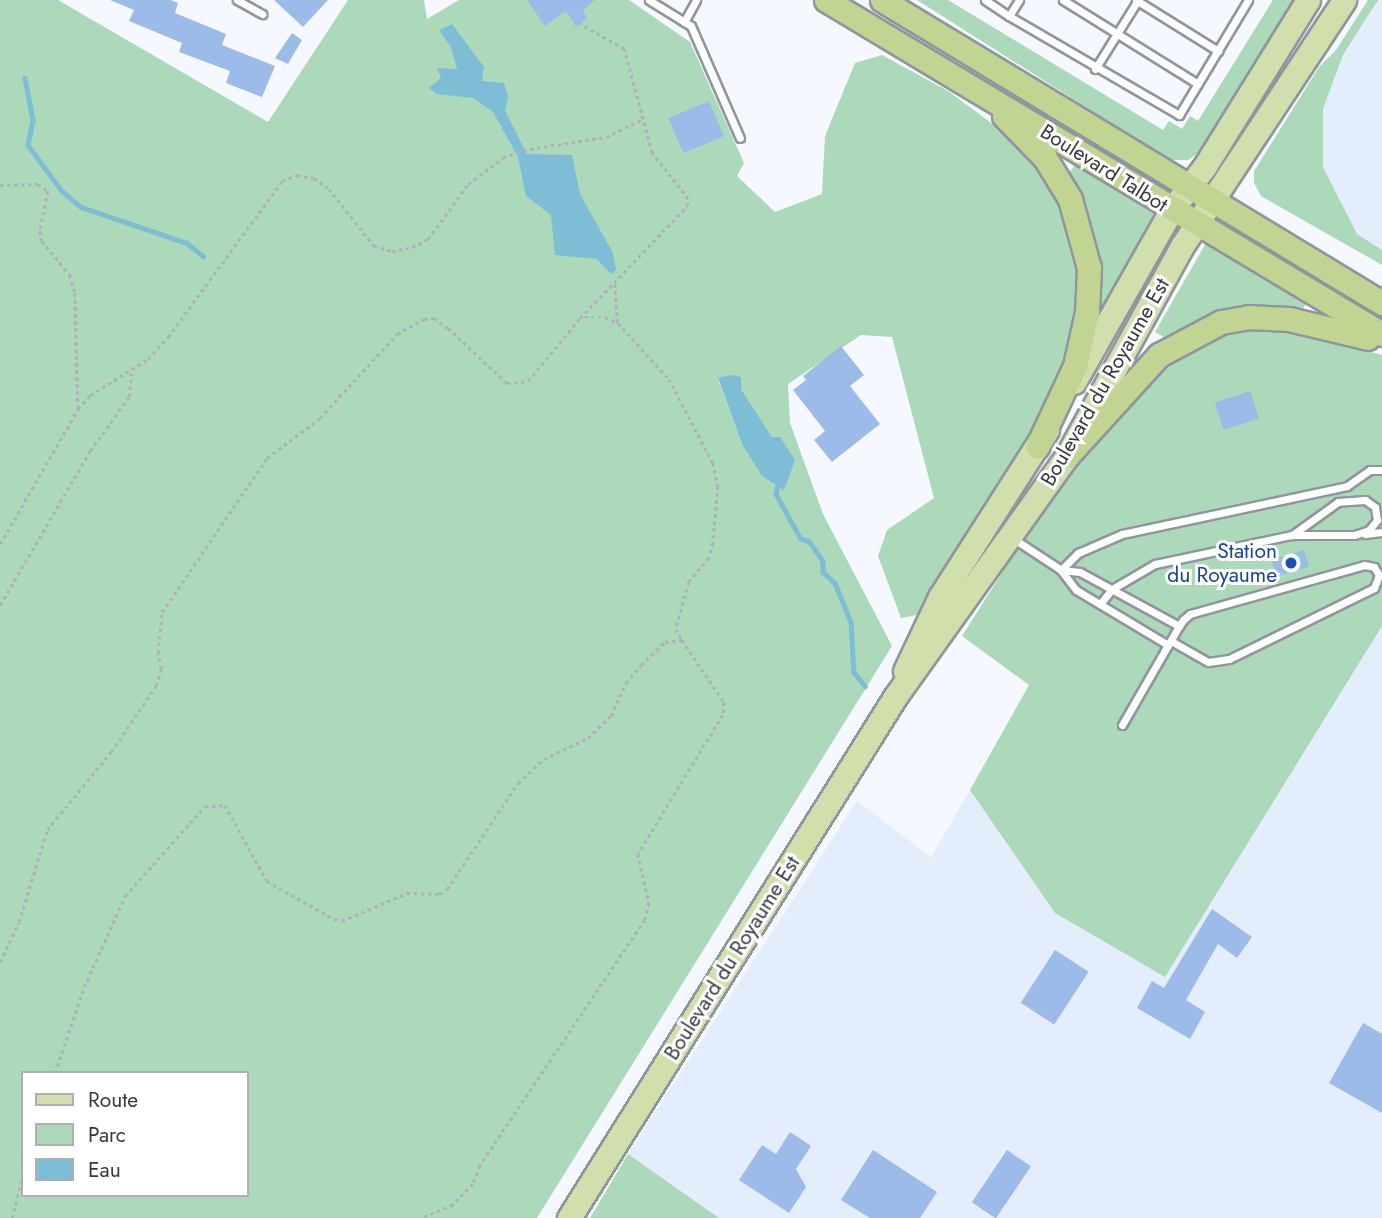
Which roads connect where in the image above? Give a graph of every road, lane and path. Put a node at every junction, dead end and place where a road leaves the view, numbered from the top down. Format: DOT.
graph roads {
  1 [pos="237,0"];
  2 [pos="649,0"];
  3 [pos="696,0"];
  4 [pos="826,0"];
  5 [pos="985,0"];
  6 [pos="1019,0"];
  7 [pos="1063,0"];
  8 [pos="1137,0"];
  9 [pos="1248,0"];
  10 [pos="1308,0"];
  11 [pos="889,2"];
  12 [pos="1343,3"];
  13 [pos="262,15"];
  14 [pos="1009,16"];
  15 [pos="684,22"];
  16 [pos="580,24"];
  17 [pos="1117,33"];
  18 [pos="1218,51"];
  19 [pos="1095,69"];
  20 [pos="949,73"];
  21 [pos="1198,84"];
  22 [pos="642,119"];
  23 [pos="740,138"];
  24 [pos="0,185"];
  25 [pos="1189,186"];
  26 [pos="1211,199"];
  27 [pos="1172,209"];
  28 [pos="1194,225"];
  29 [pos="615,282"];
  30 [pos="1382,303"];
  31 [pos="580,318"];
  32 [pos="618,323"];
  33 [pos="1382,334"];
  34 [pos="1382,342"];
  35 [pos="131,373"];
  36 [pos="78,409"];
  37 [pos="1037,447"];
  38 [pos="1066,456"];
  39 [pos="1382,470"];
  40 [pos="1382,532"];
  41 [pos="1292,535"];
  42 [pos="1354,536"];
  43 [pos="1011,537"];
  44 [pos="0,544"];
  45 [pos="1061,570"];
  46 [pos="1112,589"];
  47 [pos="1100,604"];
  48 [pos="0,605"];
  49 [pos="1179,626"];
  50 [pos="682,640"];
  51 [pos="1170,643"];
  52 [pos="895,697"];
  53 [pos="1122,725"];
  54 [pos="0,962"];
  55 [pos="56,1071"];
  56 [pos="21,1182"];
  57 [pos="12,1218"];
  58 [pos="422,1218"];
  59 [pos="569,1218"];
  1 -- 13 [label="lane"];
  2 -- 15 [label="lane"];
  3 -- 15 [label="lane"];
  4 -- 20 [label="highway, Boulevard Talbot"];
  5 -- 14 [label="lane"];
  6 -- 14 [label="lane"];
  7 -- 17 [label="lane"];
  8 -- 17 [label="lane"];
  8 -- 18 [label="lane"];
  9 -- 18 [label="lane"];
  10 -- 25 [label="main road, Boulevard du Royaume Est"];
  11 -- 25 [label="highway, Boulevard Talbot"];
  12 -- 26 [label="main road, Boulevard du Royaume Est"];
  14 -- 19 [label="lane"];
  15 -- 23 [label="lane"];
  16 -- 22 [label="path"];
  17 -- 19 [label="lane"];
  17 -- 21 [label="lane"];
  18 -- 21 [label="lane"];
  19 -- 21 [label="lane"];
  20 -- 27 [label="highway, Boulevard Talbot"];
  20 -- 37 [label="highway"];
  22 -- 29 [label="path"];
  22 -- 35 [label="path"];
  24 -- 36 [label="path"];
  25 -- 26 [label="highway, Boulevard Talbot"];
  25 -- 27 [label="main road, Boulevard du Royaume Est"];
  26 -- 28 [label="main road, Boulevard du Royaume Est"];
  26 -- 30 [label="highway, Boulevard Talbot"];
  27 -- 28 [label="highway, Boulevard Talbot"];
  27 -- 37 [label="main road, Boulevard du Royaume Est"];
  28 -- 33 [label="highway, Boulevard Talbot"];
  28 -- 38 [label="main road, Boulevard du Royaume Est"];
  29 -- 31 [label="path"];
  29 -- 32 [label="path"];
  31 -- 32 [label="path"];
  31 -- 54 [label="path"];
  32 -- 50 [label="path"];
  34 -- 38 [label="highway"];
  35 -- 36 [label="path"];
  35 -- 48 [label="path"];
  36 -- 44 [label="path"];
  37 -- 52 [label="main road, Boulevard du Royaume Est"];
  38 -- 43 [label="main road, Boulevard du Royaume Est"];
  39 -- 45 [label="lane"];
  40 -- 42 [label="lane"];
  41 -- 42 [label="lane"];
  41 -- 42 [label="lane"];
  41 -- 46 [label="lane"];
  43 -- 45 [label="lane"];
  43 -- 52 [label="main road, Boulevard du Royaume Est"];
  45 -- 46 [label="lane"];
  45 -- 47 [label="lane"];
  46 -- 47 [label="lane"];
  46 -- 49 [label="lane"];
  47 -- 51 [label="lane"];
  49 -- 51 [label="lane"];
  49 -- 51 [label="lane"];
  50 -- 55 [label="path"];
  50 -- 58 [label="path"];
  51 -- 53 [label="lane"];
  52 -- 59 [label="main road, Boulevard du Royaume Est"];
  56 -- 57 [label="path"];
}
